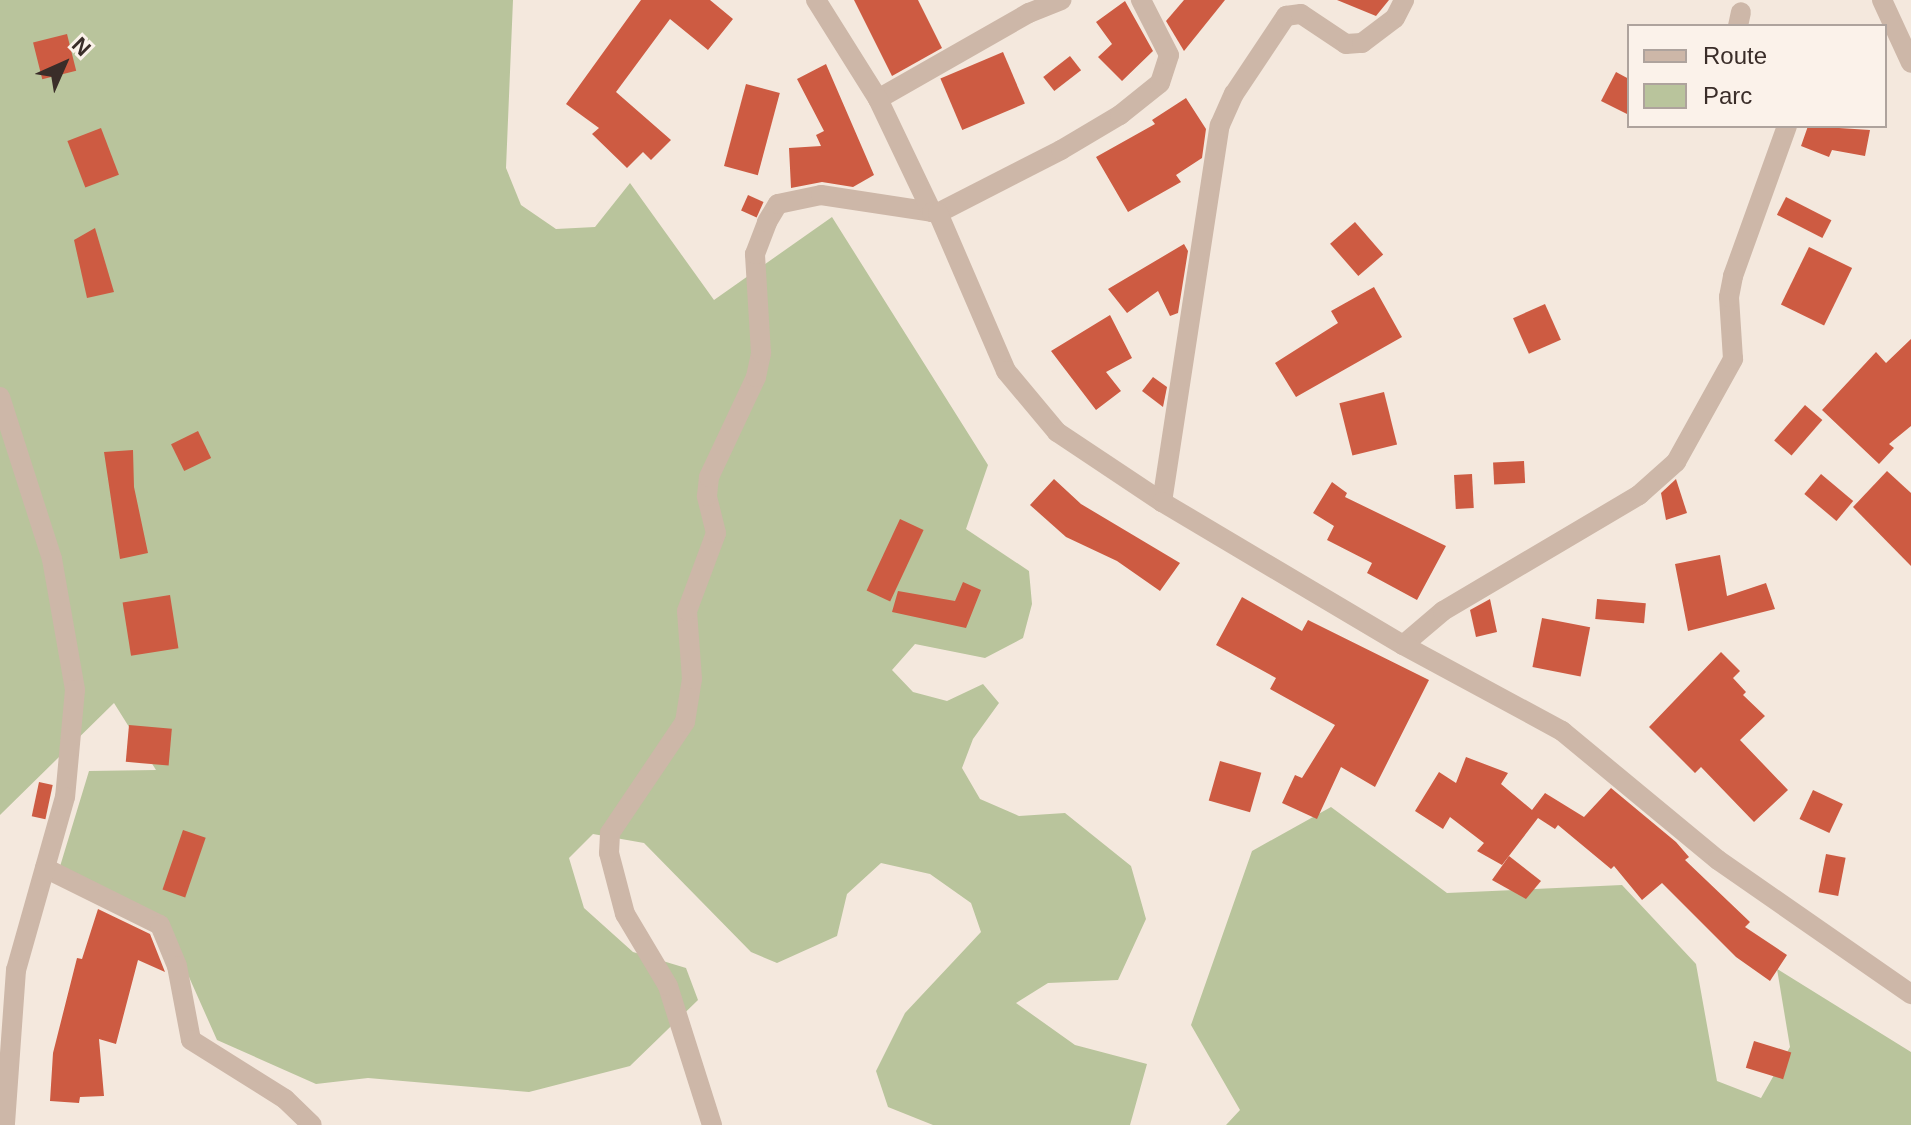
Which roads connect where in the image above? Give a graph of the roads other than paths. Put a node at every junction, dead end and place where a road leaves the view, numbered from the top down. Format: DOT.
graph roads {
  1 [pos="816,0"];
  2 [pos="1061,0"];
  3 [pos="1141,0"];
  4 [pos="1404,0"];
  5 [pos="1882,0"];
  6 [pos="1911,63"];
  7 [pos="878,99"];
  8 [pos="1786,128"];
  9 [pos="935,212"];
  10 [pos="0,397"];
  11 [pos="1162,502"];
  12 [pos="1403,645"];
  13 [pos="45,868"];
  14 [pos="1911,994"];
  15 [pos="5,1125"];
  16 [pos="312,1125"];
  17 [pos="712,1125"];
  1 -- 7 [label="street"];
  2 -- 7 [label="street"];
  3 -- 9 [label="street"];
  4 -- 11 [label="street"];
  5 -- 6 [label="street"];
  7 -- 9 [label="street"];
  8 -- 12 [label="street"];
  9 -- 11 [label="street"];
  9 -- 17 [label="street"];
  10 -- 13 [label="street"];
  11 -- 12 [label="street"];
  12 -- 14 [label="street"];
  13 -- 15 [label="street"];
  13 -- 16 [label="street"];
}
